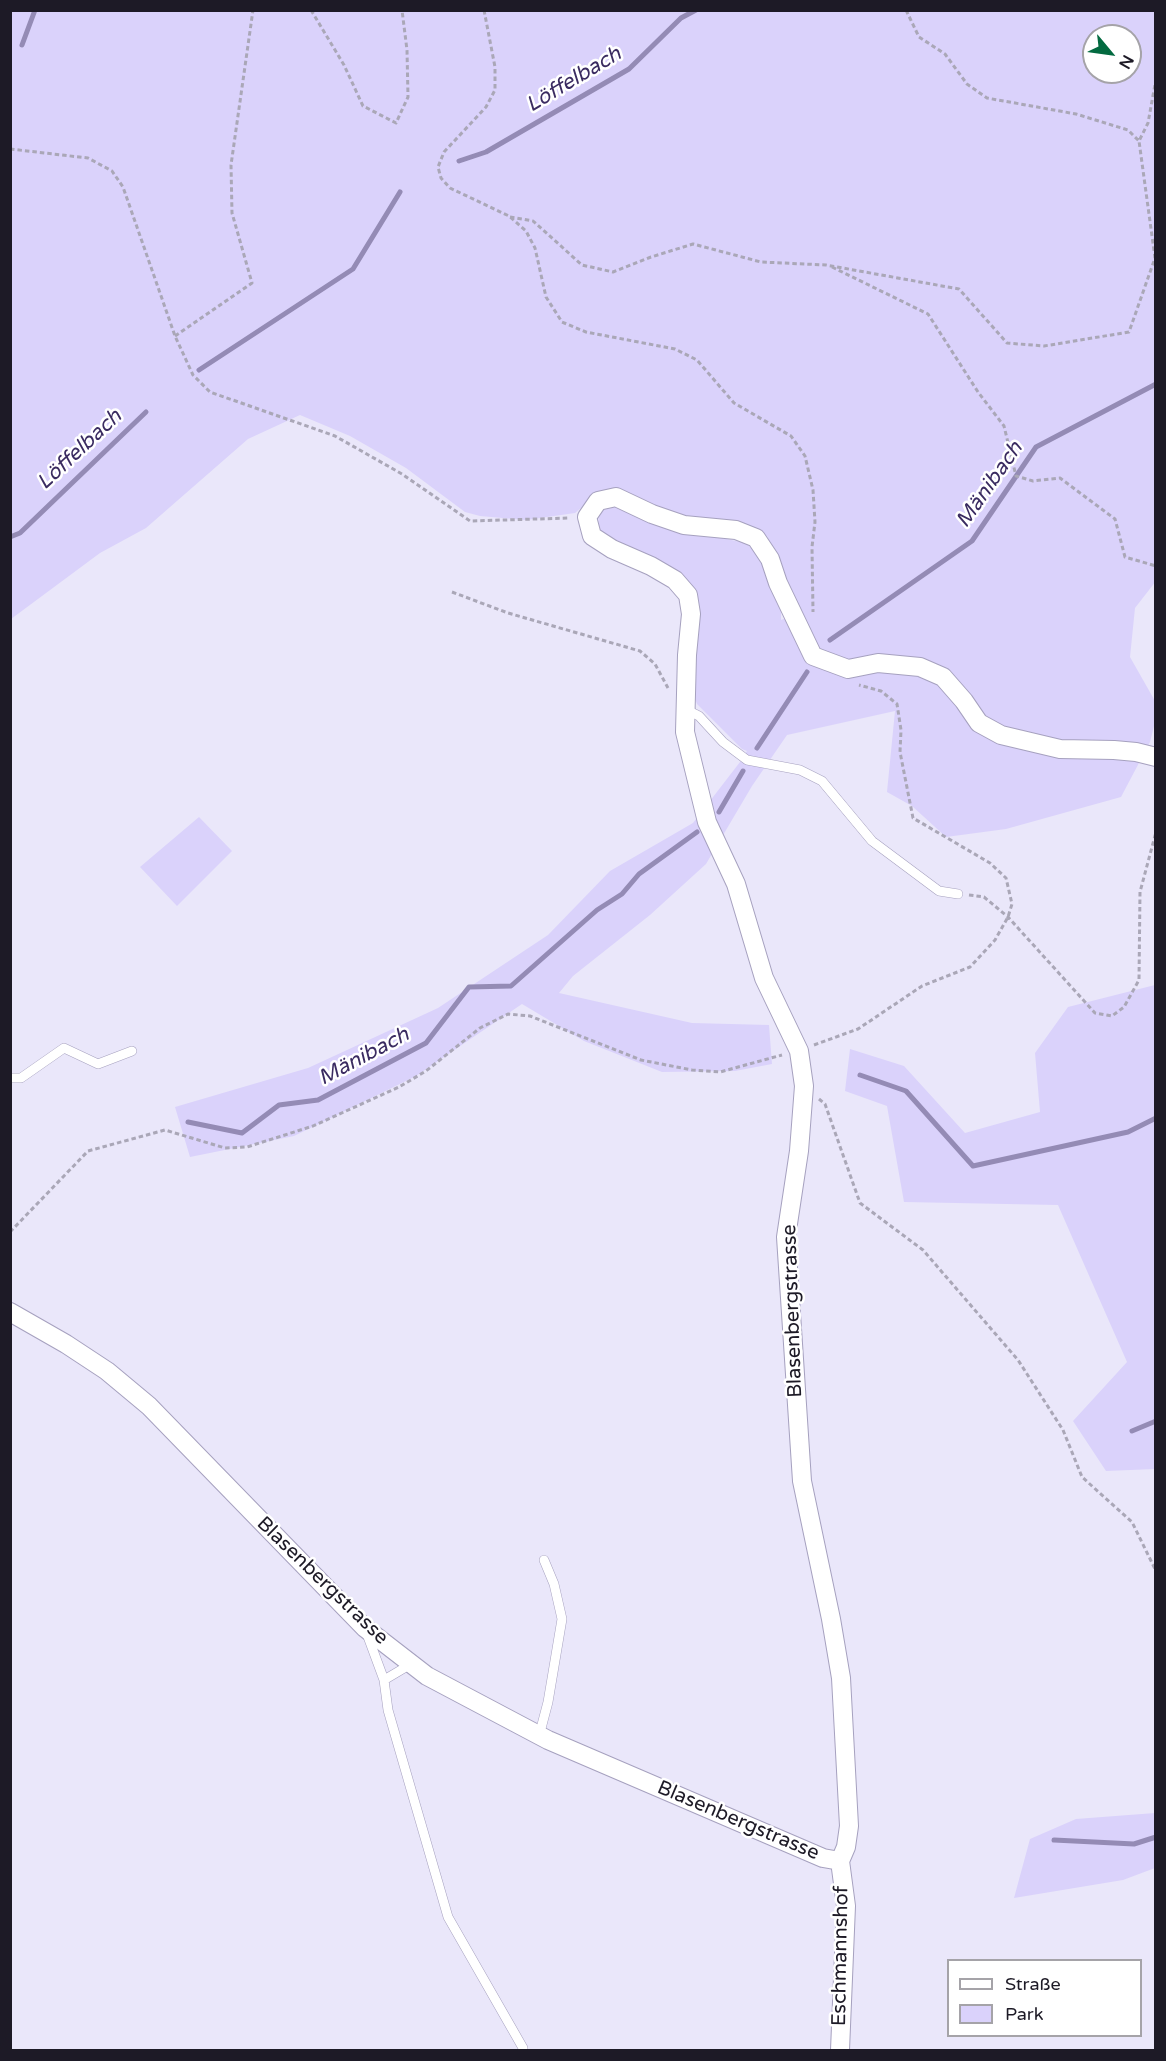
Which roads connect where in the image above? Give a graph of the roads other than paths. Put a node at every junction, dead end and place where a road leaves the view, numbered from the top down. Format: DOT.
graph roads {
  1 [pos="686,709"];
  2 [pos="1155,757"];
  3 [pos="958,894"];
  4 [pos="132,1051"];
  5 [pos="10,1078"];
  6 [pos="10,1312"];
  7 [pos="544,1560"];
  8 [pos="365,1628"];
  9 [pos="411,1664"];
  10 [pos="384,1680"];
  11 [pos="539,1736"];
  12 [pos="840,1861"];
  13 [pos="523,2050"];
  14 [pos="840,2050"];
  1 -- 2 [label="street, Blasenbergstrasse"];
  1 -- 3 [label="lane"];
  1 -- 12 [label="street, Blasenbergstrasse"];
  4 -- 5 [label="lane"];
  6 -- 8 [label="street, Blasenbergstrasse"];
  7 -- 11 [label="lane"];
  8 -- 9 [label="street, Blasenbergstrasse"];
  8 -- 10 [label="lane"];
  9 -- 10 [label="lane"];
  9 -- 11 [label="street, Blasenbergstrasse"];
  10 -- 13 [label="lane"];
  11 -- 12 [label="street, Blasenbergstrasse"];
  12 -- 14 [label="street, Eschmannshof"];
}
